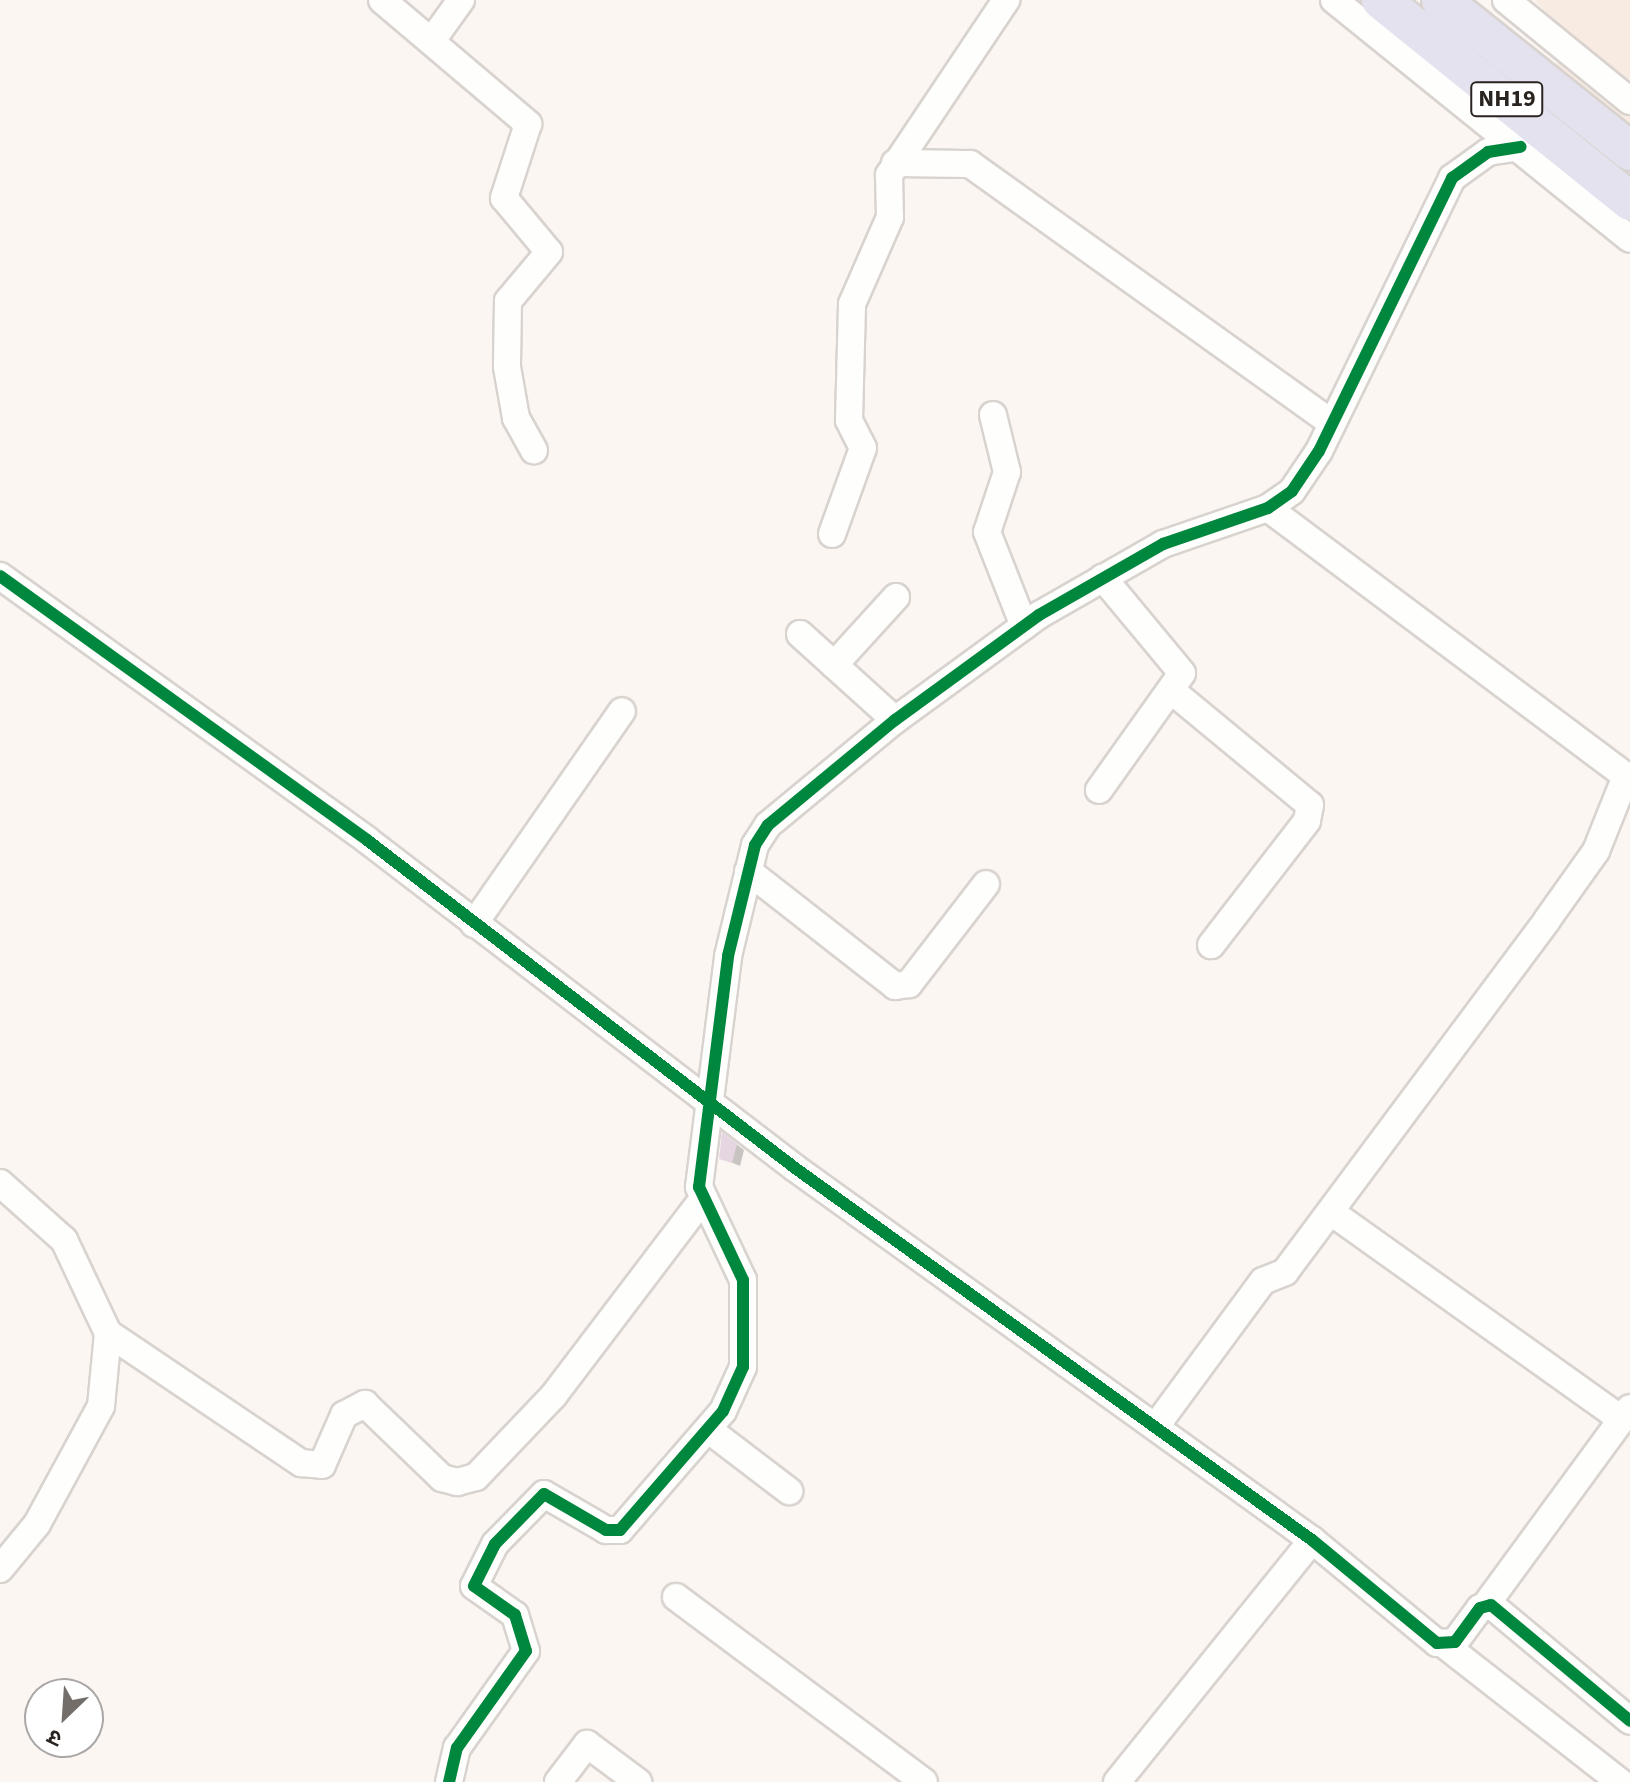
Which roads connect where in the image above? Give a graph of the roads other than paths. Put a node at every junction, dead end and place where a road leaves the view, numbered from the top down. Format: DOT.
graph roads {
  1 [pos="382,0"];
  2 [pos="461,0"];
  3 [pos="1006,0"];
  4 [pos="1334,0"];
  5 [pos="1381,0"];
  6 [pos="1441,0"];
  7 [pos="1506,0"];
  8 [pos="433,39"];
  9 [pos="1630,101"];
  10 [pos="1521,147"];
  11 [pos="1630,151"];
  12 [pos="895,163"];
  13 [pos="1630,201"];
  14 [pos="1630,239"];
  15 [pos="993,415"];
  16 [pos="1330,422"];
  17 [pos="534,450"];
  18 [pos="1268,508"];
  19 [pos="832,534"];
  20 [pos="0,576"];
  21 [pos="1103,578"];
  22 [pos="896,597"];
  23 [pos="1024,626"];
  24 [pos="800,634"];
  25 [pos="834,665"];
  26 [pos="1172,691"];
  27 [pos="622,711"];
  28 [pos="895,720"];
  29 [pos="1099,790"];
  30 [pos="748,871"];
  31 [pos="986,884"];
  32 [pos="474,924"];
  33 [pos="1211,945"];
  34 [pos="712,1099"];
  35 [pos="0,1183"];
  36 [pos="702,1200"];
  37 [pos="1331,1212"];
  38 [pos="108,1333"];
  39 [pos="1626,1414"];
  40 [pos="1156,1426"];
  41 [pos="709,1430"];
  42 [pos="789,1491"];
  43 [pos="1312,1540"];
  44 [pos="0,1569"];
  45 [pos="676,1597"];
  46 [pos="1485,1606"];
  47 [pos="1446,1646"];
  48 [pos="1630,1721"];
  49 [pos="449,1782"];
  50 [pos="558,1782"];
  51 [pos="638,1782"];
  52 [pos="924,1782"];
  53 [pos="1117,1782"];
  54 [pos="1620,1782"];
  1 -- 8 [label="street"];
  2 -- 8 [label="street"];
  3 -- 12 [label="street"];
  4 -- 10 [label="street"];
  5 -- 13 [label="highway, NH19"];
  6 -- 11 [label="highway, NH19"];
  7 -- 9 [label="street"];
  8 -- 17 [label="street"];
  10 -- 14 [label="street"];
  10 -- 16 [label="street"];
  12 -- 16 [label="street"];
  12 -- 19 [label="street"];
  15 -- 23 [label="street"];
  16 -- 18 [label="street"];
  18 -- 21 [label="street"];
  18 -- 37 [label="street"];
  20 -- 32 [label="street"];
  21 -- 23 [label="street"];
  21 -- 26 [label="street"];
  22 -- 25 [label="street"];
  23 -- 28 [label="street"];
  24 -- 25 [label="street"];
  25 -- 28 [label="street"];
  26 -- 29 [label="street"];
  26 -- 33 [label="street"];
  27 -- 32 [label="street"];
  28 -- 30 [label="street"];
  30 -- 31 [label="street"];
  30 -- 34 [label="street"];
  32 -- 34 [label="street"];
  34 -- 36 [label="street"];
  34 -- 40 [label="street"];
  35 -- 38 [label="street"];
  36 -- 38 [label="street"];
  36 -- 41 [label="street"];
  37 -- 39 [label="street"];
  37 -- 40 [label="street"];
  38 -- 44 [label="street"];
  39 -- 46 [label="street"];
  40 -- 43 [label="street"];
  41 -- 42 [label="street"];
  41 -- 49 [label="street"];
  43 -- 47 [label="street"];
  43 -- 53 [label="street"];
  45 -- 52 [label="street"];
  46 -- 47 [label="street"];
  46 -- 48 [label="street"];
  47 -- 54 [label="street"];
  50 -- 51 [label="street"];
}
